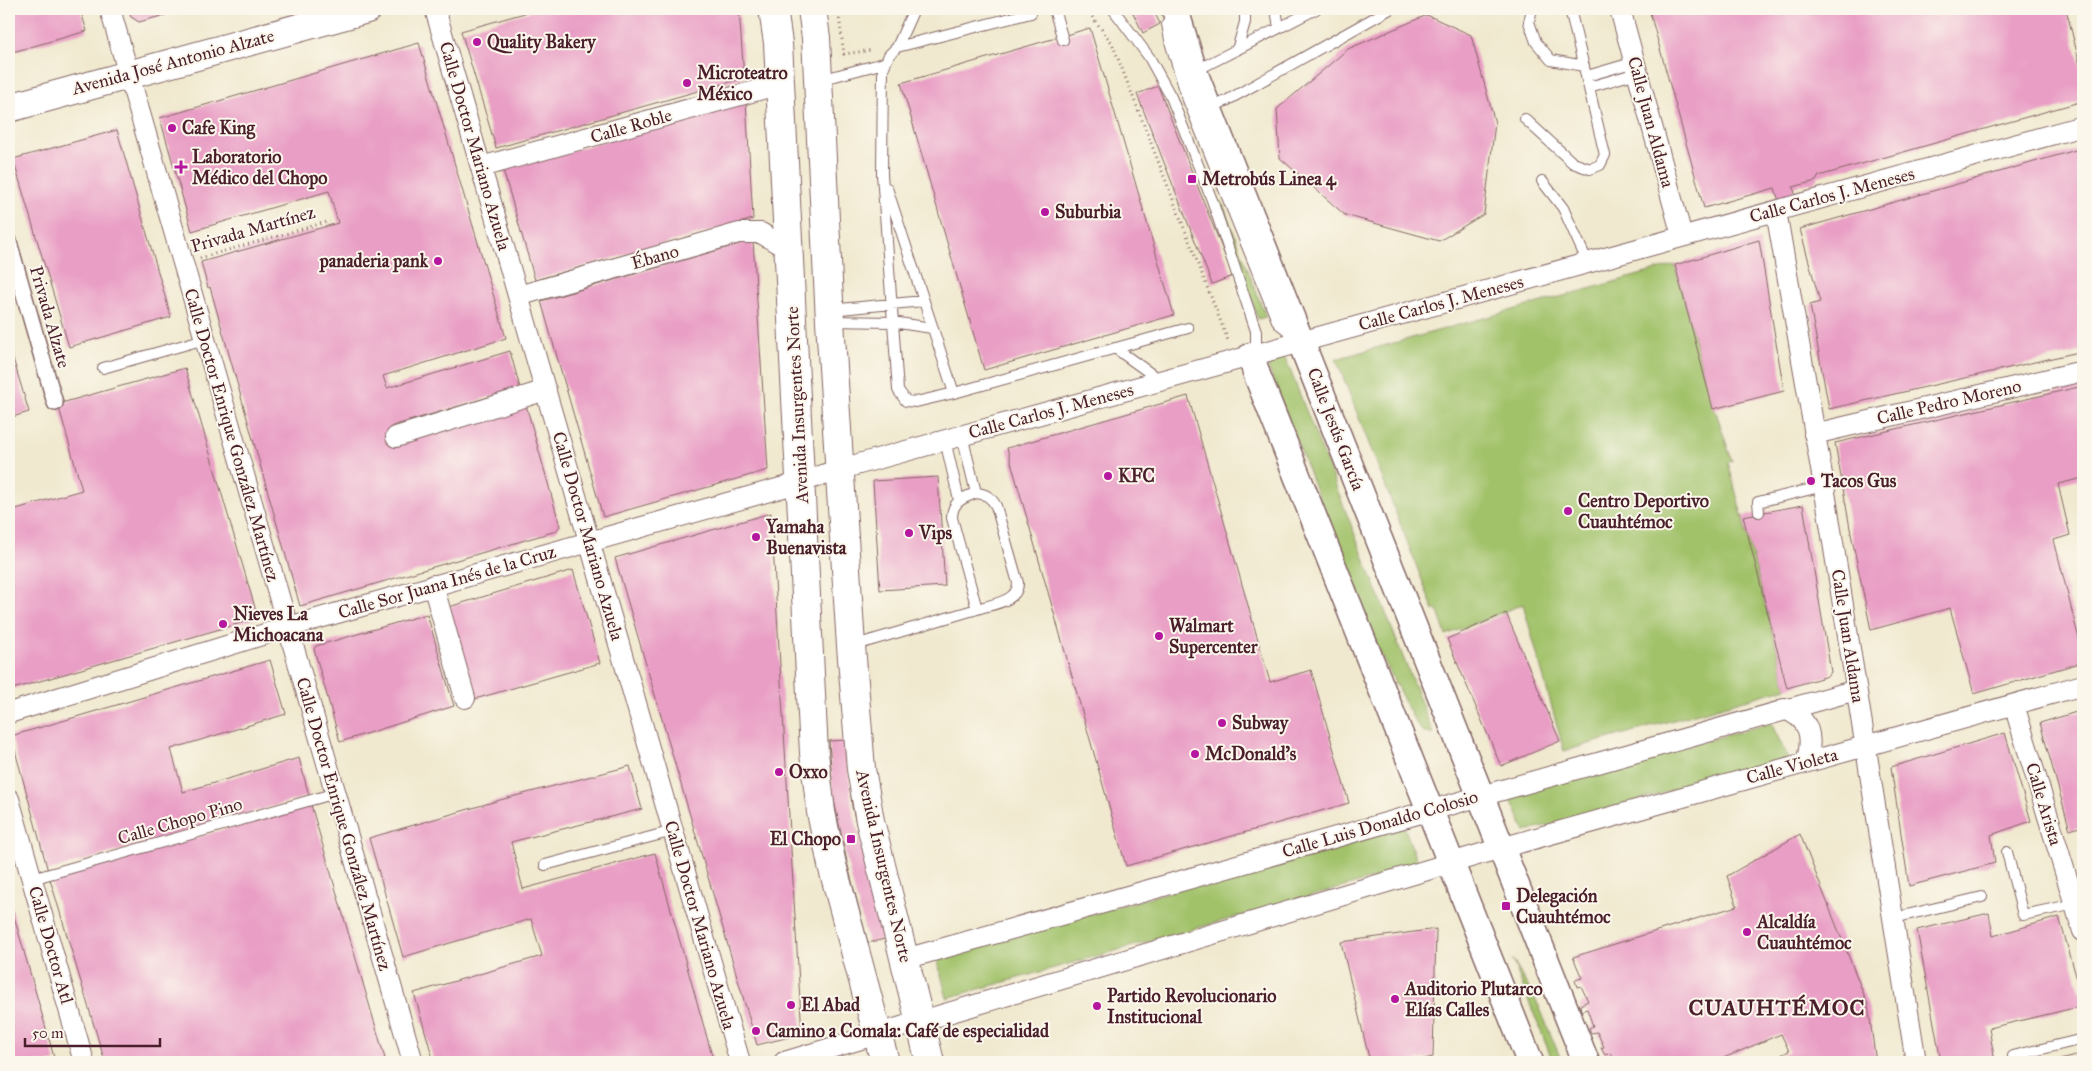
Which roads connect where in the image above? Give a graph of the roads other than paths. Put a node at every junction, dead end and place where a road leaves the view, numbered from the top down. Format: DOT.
graph roads {
  1 [pos="110,9"];
  2 [pos="367,9"];
  3 [pos="435,9"];
  4 [pos="773,9"];
  5 [pos="812,9"];
  6 [pos="914,9"];
  7 [pos="1030,9"];
  8 [pos="1054,9"];
  9 [pos="1113,9"];
  10 [pos="1245,9"];
  11 [pos="1276,9"];
  12 [pos="1390,9"];
  13 [pos="1532,9"];
  14 [pos="1570,9"];
  15 [pos="1620,9"];
  16 [pos="1310,10"];
  17 [pos="1171,13"];
  18 [pos="1278,28"];
  19 [pos="1063,40"];
  20 [pos="897,47"];
  21 [pos="1237,50"];
  22 [pos="884,63"];
  23 [pos="1636,67"];
  24 [pos="1586,71"];
  25 [pos="1194,72"];
  26 [pos="129,74"];
  27 [pos="818,81"];
  28 [pos="780,84"];
  29 [pos="1589,87"];
  30 [pos="9,108"];
  31 [pos="1208,108"];
  32 [pos="1525,118"];
  33 [pos="2083,126"];
  34 [pos="481,167"];
  35 [pos="882,174"];
  36 [pos="1542,181"];
  37 [pos="1776,211"];
  38 [pos="1682,236"];
  39 [pos="9,242"];
  40 [pos="789,250"];
  41 [pos="1588,263"];
  42 [pos="518,296"];
  43 [pos="924,300"];
  44 [pos="891,304"];
  45 [pos="830,316"];
  46 [pos="892,322"];
  47 [pos="932,328"];
  48 [pos="1188,328"];
  49 [pos="205,339"];
  50 [pos="1301,341"];
  51 [pos="1115,348"];
  52 [pos="1244,358"];
  53 [pos="103,368"];
  54 [pos="2083,371"];
  55 [pos="1162,381"];
  56 [pos="546,390"];
  57 [pos="954,394"];
  58 [pos="54,403"];
  59 [pos="1814,434"];
  60 [pos="396,437"];
  61 [pos="954,438"];
  62 [pos="841,469"];
  63 [pos="800,482"];
  64 [pos="1824,486"];
  65 [pos="976,493"];
  66 [pos="959,500"];
  67 [pos="1759,512"];
  68 [pos="589,541"];
  69 [pos="433,585"];
  70 [pos="977,609"];
  71 [pos="288,627"];
  72 [pos="851,646"];
  73 [pos="2083,685"];
  74 [pos="1856,690"];
  75 [pos="465,698"];
  76 [pos="2014,705"];
  77 [pos="1784,709"];
  78 [pos="9,713"];
  79 [pos="1867,746"];
  80 [pos="1806,762"];
  81 [pos="336,793"];
  82 [pos="1480,796"];
  83 [pos="9,799"];
  84 [pos="1429,810"];
  85 [pos="673,831"];
  86 [pos="1501,848"];
  87 [pos="2007,852"];
  88 [pos="1451,864"];
  89 [pos="545,865"];
  90 [pos="32,879"];
  91 [pos="1982,897"];
  92 [pos="2075,904"];
  93 [pos="1894,918"];
  94 [pos="2083,931"];
  95 [pos="904,960"];
  96 [pos="919,1020"];
  97 [pos="877,1034"];
  98 [pos="2083,1038"];
  99 [pos="2013,1056"];
  100 [pos="84,1062"];
  101 [pos="413,1062"];
  102 [pos="740,1062"];
  103 [pos="784,1062"];
  104 [pos="885,1062"];
  105 [pos="930,1062"];
  106 [pos="1530,1062"];
  107 [pos="1586,1062"];
  108 [pos="1916,1062"];
  1 -- 26 [label="street, Calle Doctor Enrique González Martínez"];
  2 -- 26 [label="main road, Avenida José Antonio Alzate"];
  3 -- 34 [label="street, Calle Doctor Mariano Azuela"];
  4 -- 28 [label="main road, Avenida Insurgentes Norte"];
  5 -- 27 [label="main road, Avenida Insurgentes Norte"];
  6 -- 20 [label="lane"];
  7 -- 20 [label="lane"];
  8 -- 19 [label="lane"];
  9 -- 52 [label="lane"];
  10 -- 21 [label="lane"];
  11 -- 18 [label="lane"];
  12 -- 31 [label="lane"];
  13 -- 24 [label="lane"];
  14 -- 24 [label="lane"];
  15 -- 23 [label="street, Calle Juan Aldama"];
  16 -- 18 [label="lane"];
  17 -- 25 [label="street, Calle Jesús García"];
  17 -- 50 [label="lane"];
  18 -- 21 [label="lane"];
  20 -- 22 [label="lane"];
  21 -- 25 [label="lane"];
  22 -- 27 [label="lane"];
  22 -- 35 [label="lane"];
  23 -- 24 [label="lane"];
  23 -- 29 [label="lane"];
  23 -- 38 [label="street, Calle Juan Aldama"];
  24 -- 29 [label="lane"];
  25 -- 31 [label="street, Calle Jesús García"];
  26 -- 30 [label="main road, Avenida José Antonio Alzate"];
  26 -- 49 [label="street, Calle Doctor Enrique González Martínez"];
  27 -- 45 [label="main road, Avenida Insurgentes Norte"];
  28 -- 34 [label="street, Calle Roble"];
  28 -- 40 [label="main road, Avenida Insurgentes Norte"];
  29 -- 32 [label="lane"];
  31 -- 50 [label="street, Calle Jesús García"];
  33 -- 37 [label="street, Calle Carlos J. Meneses"];
  34 -- 42 [label="street, Calle Doctor Mariano Azuela"];
  35 -- 43 [label="lane"];
  35 -- 44 [label="lane"];
  36 -- 41 [label="lane"];
  37 -- 38 [label="street, Calle Carlos J. Meneses"];
  37 -- 59 [label="street, Calle Juan Aldama"];
  38 -- 41 [label="street, Calle Carlos J. Meneses"];
  39 -- 58 [label="street, Privada Alzate"];
  40 -- 42 [label="street, Ébano"];
  40 -- 63 [label="main road, Avenida Insurgentes Norte"];
  41 -- 50 [label="street, Calle Carlos J. Meneses"];
  42 -- 56 [label="street, Calle Doctor Mariano Azuela"];
  43 -- 44 [label="lane"];
  43 -- 47 [label="lane"];
  44 -- 45 [label="lane"];
  44 -- 46 [label="lane"];
  45 -- 46 [label="lane"];
  45 -- 62 [label="main road, Avenida Insurgentes Norte"];
  46 -- 47 [label="lane"];
  46 -- 57 [label="lane"];
  47 -- 57 [label="lane"];
  48 -- 51 [label="lane"];
  49 -- 53 [label="lane"];
  49 -- 71 [label="street, Calle Doctor Enrique González Martínez"];
  50 -- 52 [label="street, Calle Carlos J. Meneses"];
  50 -- 82 [label="street, Calle Jesús García"];
  51 -- 55 [label="lane"];
  51 -- 57 [label="lane"];
  52 -- 55 [label="street, Calle Carlos J. Meneses"];
  52 -- 84 [label="street"];
  54 -- 59 [label="street, Calle Pedro Moreno"];
  55 -- 61 [label="street, Calle Carlos J. Meneses"];
  56 -- 60 [label="street"];
  56 -- 68 [label="street, Calle Doctor Mariano Azuela"];
  59 -- 64 [label="street, Calle Juan Aldama"];
  61 -- 62 [label="street, Calle Carlos J. Meneses"];
  61 -- 65 [label="lane"];
  61 -- 66 [label="lane"];
  62 -- 63 [label="street, Calle Carlos J. Meneses"];
  62 -- 72 [label="main road, Avenida Insurgentes Norte"];
  63 -- 68 [label="street, Calle Sor Juana Inés de la Cruz"];
  63 -- 97 [label="main road, Avenida Insurgentes Norte"];
  64 -- 67 [label="lane"];
  64 -- 74 [label="street, Calle Juan Aldama"];
  65 -- 66 [label="lane"];
  65 -- 70 [label="lane"];
  66 -- 70 [label="lane"];
  68 -- 69 [label="street, Calle Sor Juana Inés de la Cruz"];
  68 -- 85 [label="street, Calle Doctor Mariano Azuela"];
  69 -- 71 [label="street, Calle Sor Juana Inés de la Cruz"];
  69 -- 75 [label="street"];
  70 -- 72 [label="lane"];
  71 -- 78 [label="street, Calle Sor Juana Inés de la Cruz"];
  71 -- 81 [label="street, Calle Doctor Enrique González Martínez"];
  72 -- 95 [label="main road, Avenida Insurgentes Norte"];
  73 -- 76 [label="street, Calle Violeta"];
  74 -- 77 [label="street, Calle Luis Donaldo Colosio"];
  74 -- 79 [label="street, Calle Juan Aldama"];
  76 -- 79 [label="street, Calle Violeta"];
  76 -- 92 [label="street, Calle Arista"];
  77 -- 80 [label="street"];
  77 -- 82 [label="street, Calle Luis Donaldo Colosio"];
  79 -- 80 [label="street, Calle Violeta"];
  79 -- 93 [label="street, Calle Juan Aldama"];
  80 -- 86 [label="street, Calle Violeta"];
  81 -- 90 [label="lane, Calle Chopo Pino"];
  81 -- 101 [label="street, Calle Doctor Enrique González Martínez"];
  82 -- 84 [label="street, Calle Luis Donaldo Colosio"];
  82 -- 86 [label="street, Calle Jesús García"];
  83 -- 90 [label="street, Calle Doctor Atl"];
  84 -- 88 [label="street"];
  84 -- 95 [label="street, Calle Luis Donaldo Colosio"];
  85 -- 89 [label="lane"];
  85 -- 102 [label="street, Calle Doctor Mariano Azuela"];
  86 -- 88 [label="street"];
  86 -- 107 [label="street, Calle Jesús García"];
  87 -- 92 [label="lane"];
  88 -- 96 [label="street"];
  88 -- 106 [label="street"];
  90 -- 100 [label="street, Calle Doctor Atl"];
  91 -- 93 [label="lane"];
  92 -- 94 [label="street, Calle Arista"];
  93 -- 108 [label="street, Calle Juan Aldama"];
  95 -- 96 [label="main road, Avenida Insurgentes Norte"];
  96 -- 97 [label="street"];
  96 -- 105 [label="main road, Avenida Insurgentes Norte"];
  97 -- 103 [label="street"];
  97 -- 104 [label="main road, Avenida Insurgentes Norte"];
  98 -- 99 [label="lane"];
}
